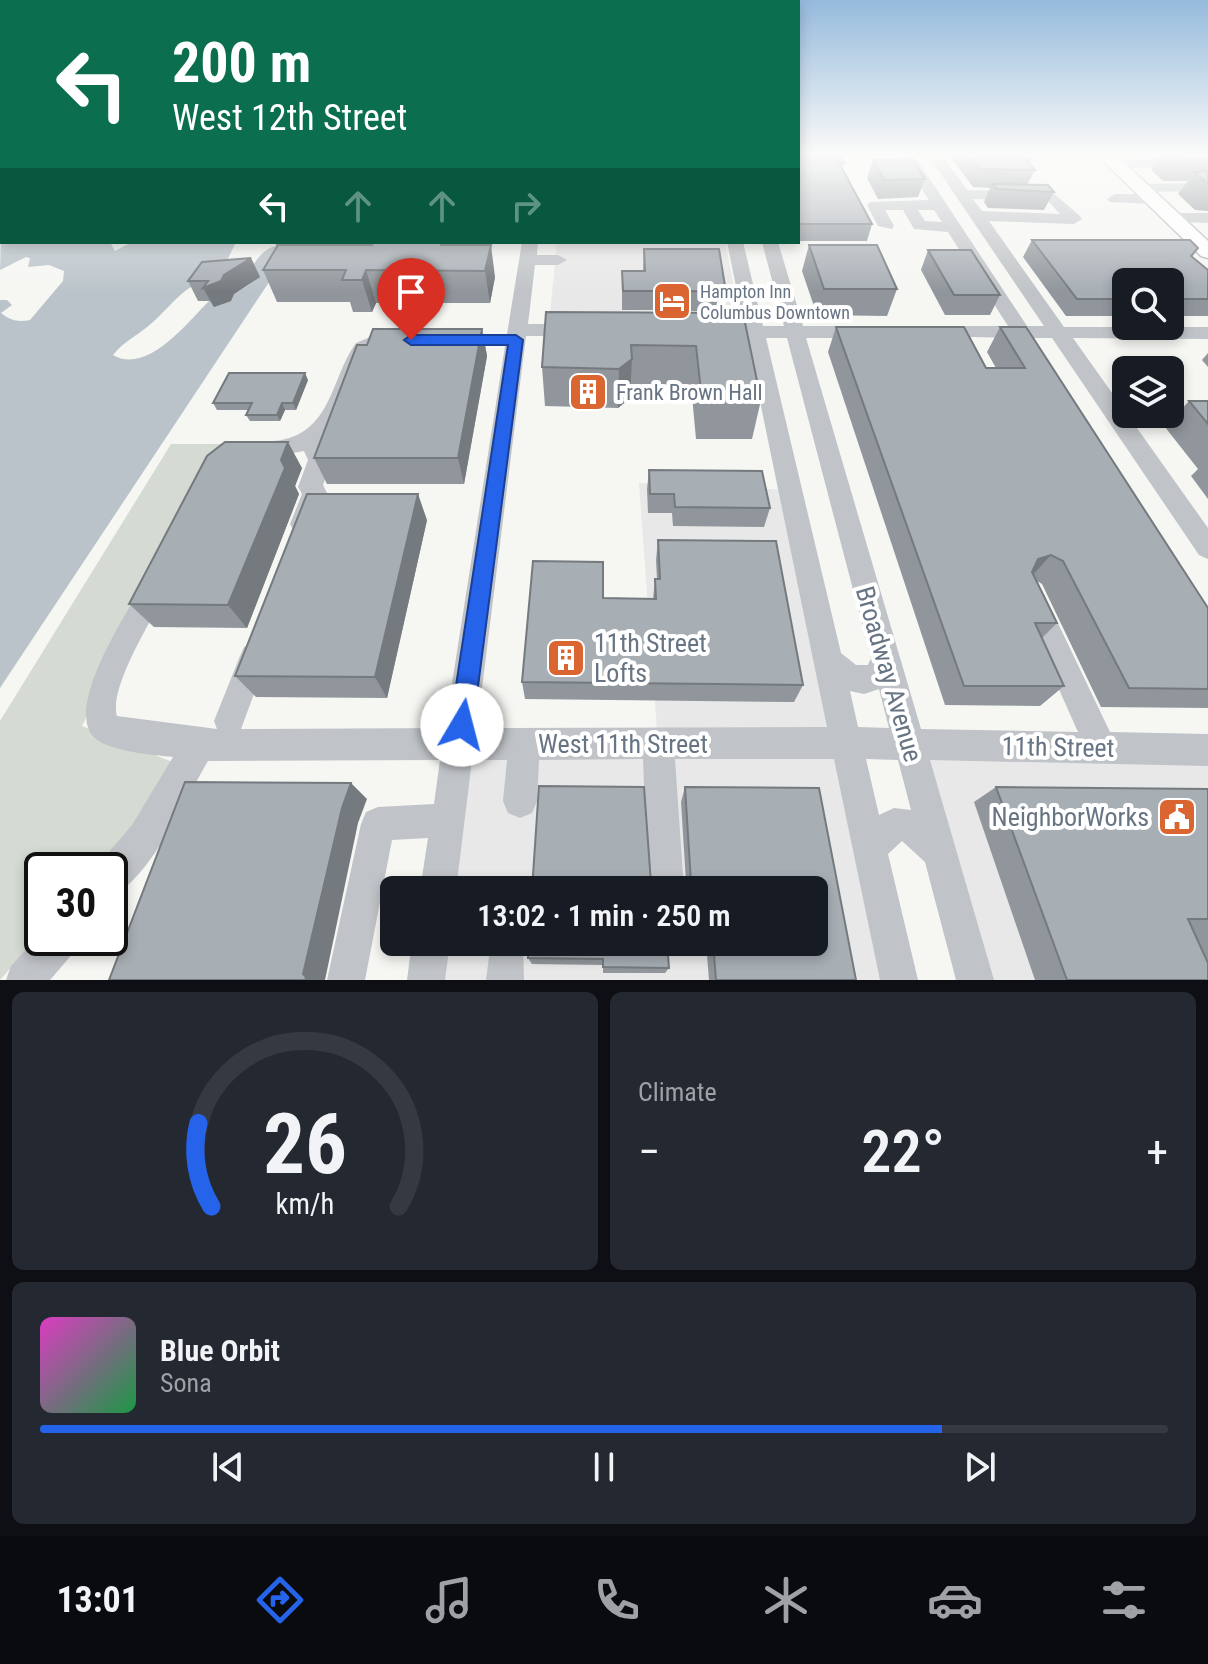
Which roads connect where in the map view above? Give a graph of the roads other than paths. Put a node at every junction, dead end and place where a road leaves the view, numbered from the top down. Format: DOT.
graph roads {
  1 [pos="936,201"];
  2 [pos="968,201"];
  3 [pos="1058,201"];
  4 [pos="1154,201"];
  5 [pos="908,205"];
  6 [pos="939,205"];
  7 [pos="977,216"];
  8 [pos="1172,218"];
  9 [pos="1208,218"];
  10 [pos="886,226"];
  11 [pos="953,227"];
  12 [pos="735,244"];
  13 [pos="771,244"];
  14 [pos="1177,248"];
  15 [pos="1206,248"];
  16 [pos="529,251"];
  17 [pos="558,260"];
  18 [pos="748,298"];
  19 [pos="787,299"];
  20 [pos="1004,306"];
  21 [pos="1040,306"];
  22 [pos="589,330"];
  23 [pos="720,332"];
  24 [pos="755,332"];
  25 [pos="796,332"];
  26 [pos="1021,332"];
  27 [pos="1058,333"];
  28 [pos="1208,333"];
  29 [pos="516,335"];
  30 [pos="763,367"];
  31 [pos="807,367"];
  32 [pos="1084,369"];
  33 [pos="310,439"];
  34 [pos="233,456"];
  35 [pos="1208,548"];
  36 [pos="293,550"];
  37 [pos="164,570"];
  38 [pos="1029,593"];
  39 [pos="261,635"];
  40 [pos="829,661"];
  41 [pos="884,662"];
  42 [pos="229,721"];
  43 [pos="847,743"];
  44 [pos="658,744"];
  45 [pos="908,744"];
  46 [pos="199,745"];
  47 [pos="459,745"];
  48 [pos="524,745"];
  49 [pos="1101,748"];
  50 [pos="1208,750"];
  51 [pos="520,801"];
  52 [pos="448,820"];
  53 [pos="871,851"];
  54 [pos="939,852"];
  55 [pos="128,857"];
  56 [pos="440,876"];
  57 [pos="665,876"];
  58 [pos="46,956"];
  59 [pos="429,956"];
  60 [pos="25,980"];
  61 [pos="346,980"];
  62 [pos="426,980"];
  63 [pos="899,980"];
  64 [pos="975,980"];
  1 -- 6 [label="street"];
  2 -- 7 [label="street"];
  3 -- 7 [label="street"];
  4 -- 8 [label="main road"];
  5 -- 6 [label="street"];
  5 -- 10 [label="street"];
  5 -- 11 [label="street"];
  6 -- 11 [label="street"];
  7 -- 21 [label="street"];
  8 -- 9 [label="street"];
  8 -- 15 [label="main road"];
  11 -- 20 [label="street"];
  12 -- 18 [label="street"];
  13 -- 19 [label="street, Broadway Avenue"];
  14 -- 15 [label="street"];
  16 -- 17 [label="street"];
  16 -- 29 [label="street"];
  18 -- 19 [label="street"];
  18 -- 24 [label="street"];
  19 -- 25 [label="street, Broadway Avenue"];
  20 -- 21 [label="street"];
  20 -- 26 [label="street"];
  21 -- 27 [label="street"];
  22 -- 29 [label="street"];
  23 -- 24 [label="street"];
  24 -- 25 [label="street"];
  24 -- 30 [label="street"];
  25 -- 26 [label="street"];
  25 -- 31 [label="street, Broadway Avenue"];
  26 -- 27 [label="street"];
  26 -- 32 [label="street"];
  27 -- 28 [label="street"];
  27 -- 32 [label="street"];
  29 -- 33 [label="street"];
  29 -- 47 [label="street"];
  30 -- 31 [label="street"];
  30 -- 40 [label="street"];
  31 -- 41 [label="street, Broadway Avenue"];
  32 -- 35 [label="street"];
  33 -- 34 [label="street"];
  33 -- 36 [label="street"];
  37 -- 46 [label="street, West 11th Street"];
  38 -- 49 [label="street"];
  39 -- 42 [label="street"];
  40 -- 41 [label="street"];
  40 -- 43 [label="street"];
  41 -- 45 [label="street, Broadway Avenue"];
  43 -- 44 [label="street, West 11th Street"];
  43 -- 45 [label="street, West 11th Street"];
  43 -- 53 [label="street"];
  44 -- 48 [label="street, West 11th Street"];
  44 -- 57 [label="street"];
  45 -- 49 [label="street, 11th Street"];
  45 -- 54 [label="street, Broadway Avenue"];
  46 -- 47 [label="street, West 11th Street"];
  46 -- 55 [label="street"];
  47 -- 48 [label="street, West 11th Street"];
  47 -- 52 [label="street"];
  48 -- 51 [label="street"];
  49 -- 50 [label="street, 11th Street"];
  52 -- 56 [label="street"];
  52 -- 61 [label="street"];
  53 -- 54 [label="street"];
  53 -- 63 [label="street"];
  54 -- 64 [label="street, Broadway Avenue"];
  58 -- 60 [label="street"];
  59 -- 62 [label="street"];
}
